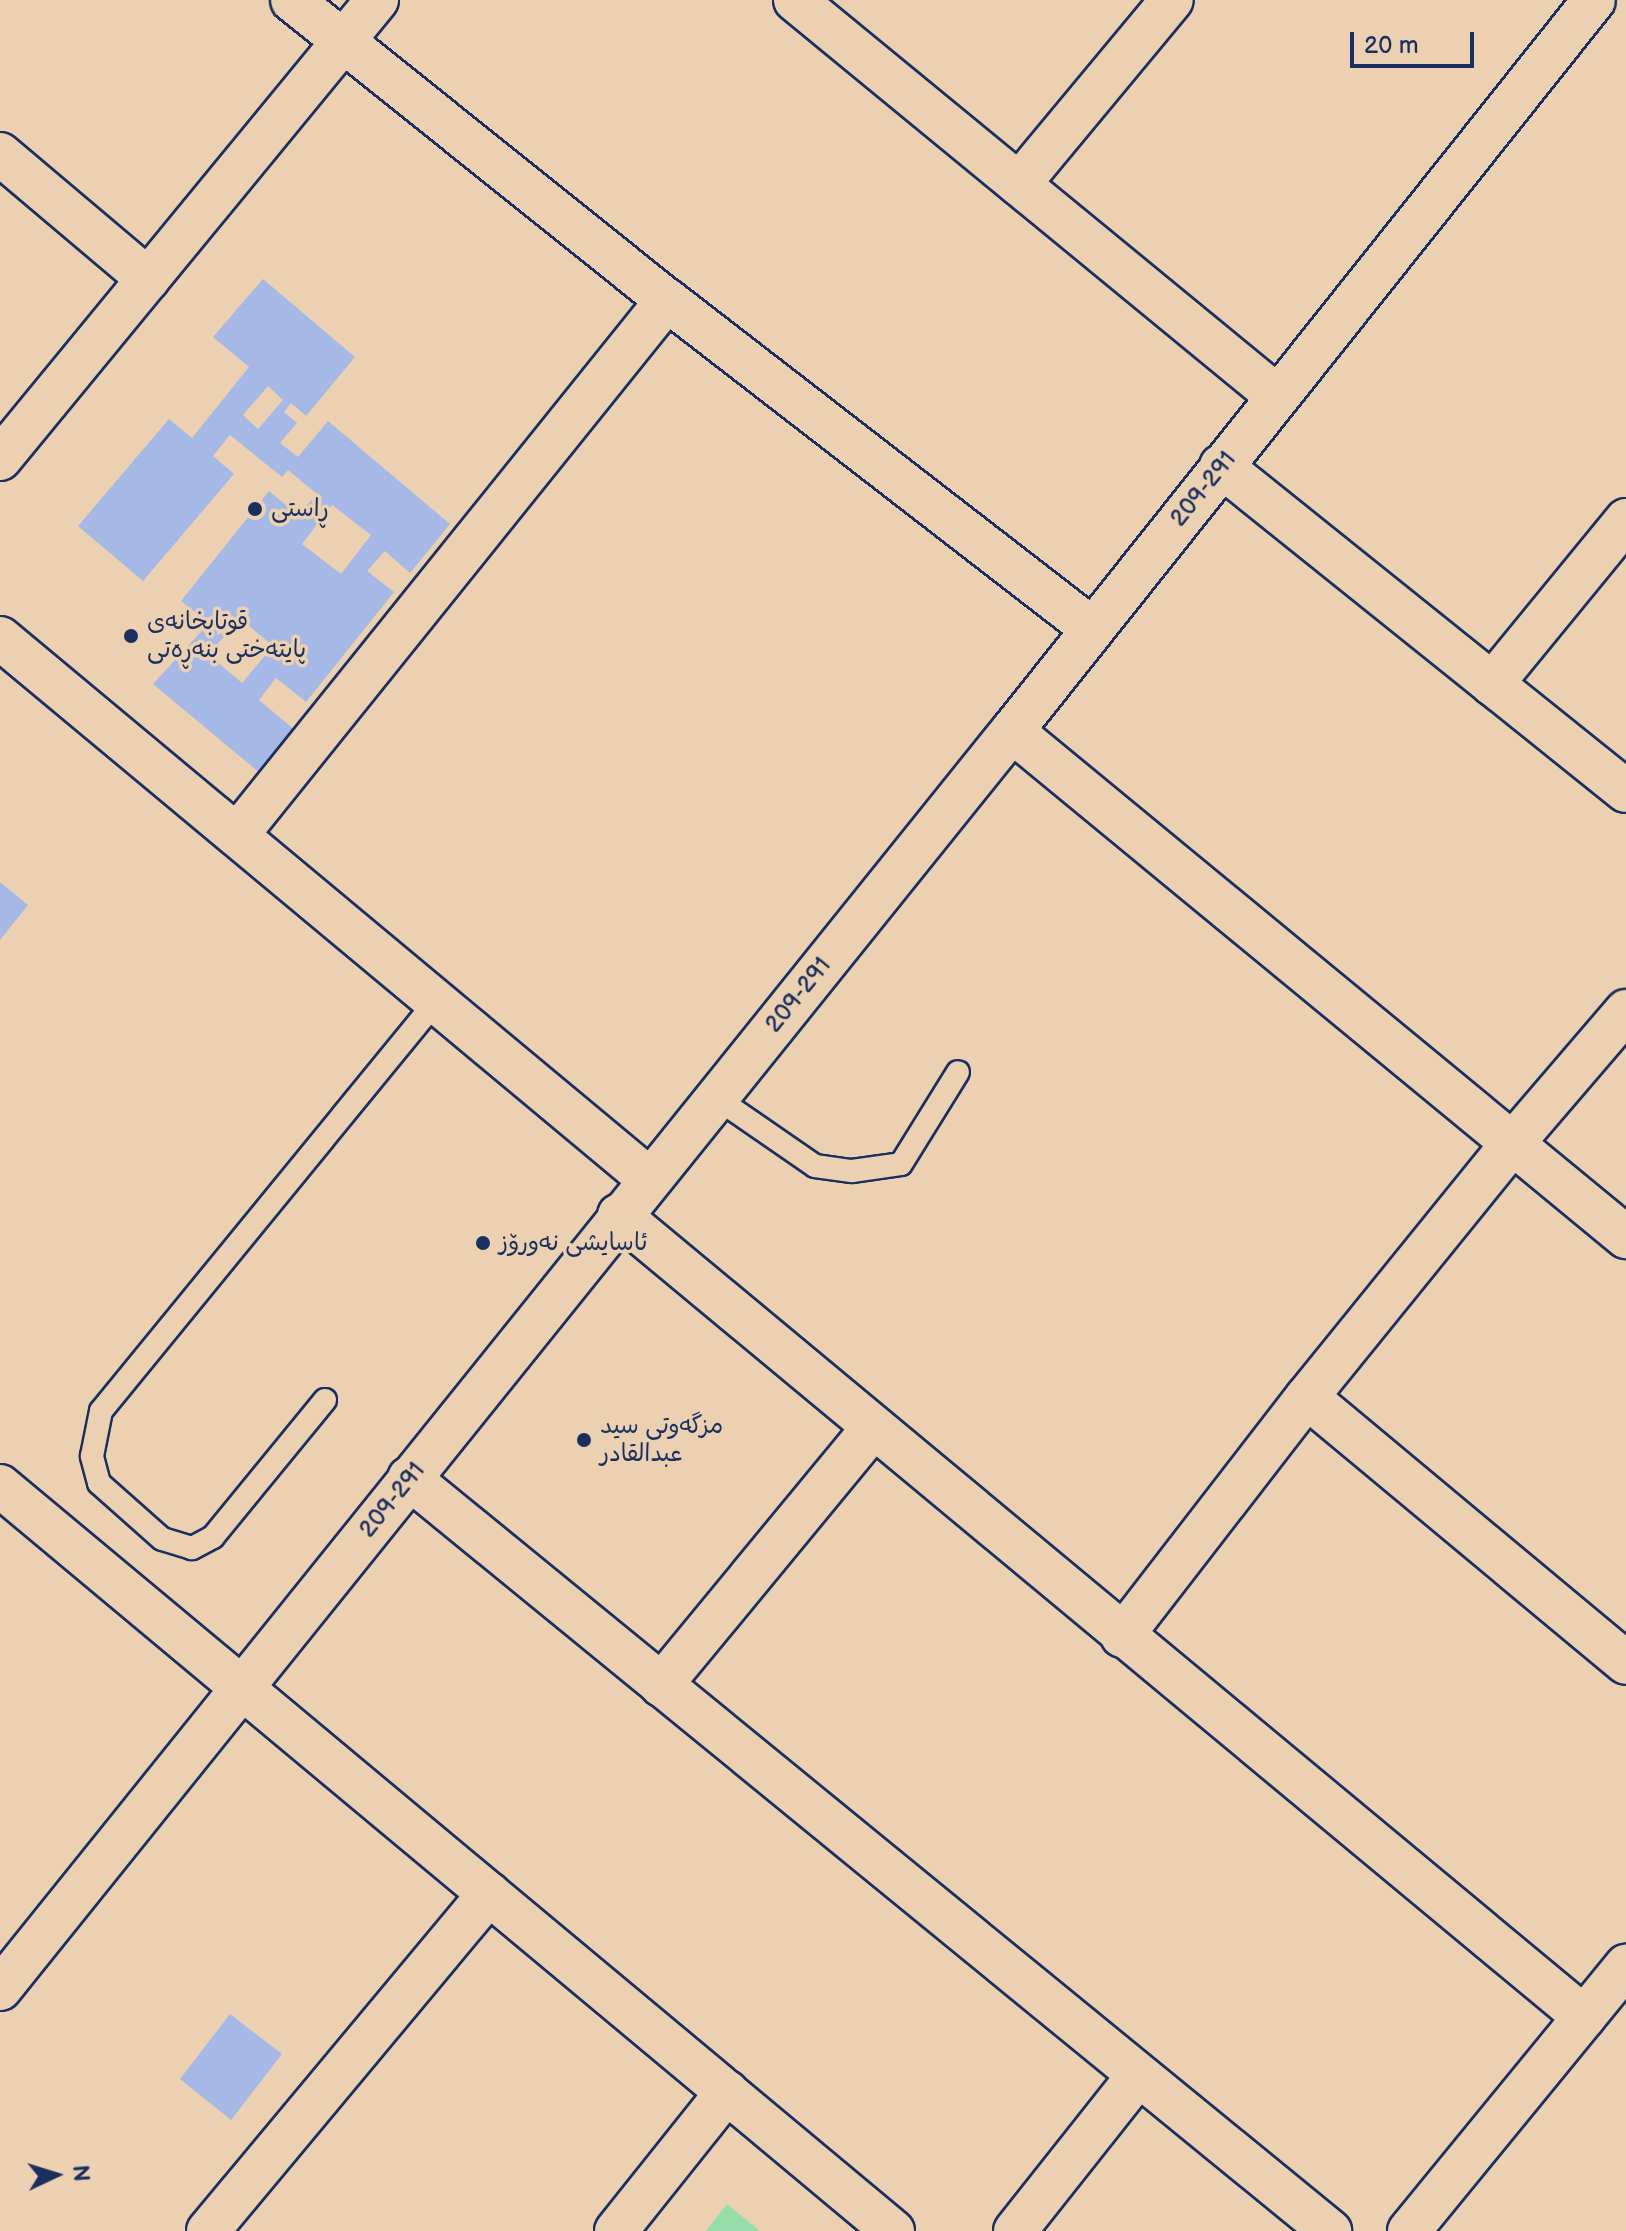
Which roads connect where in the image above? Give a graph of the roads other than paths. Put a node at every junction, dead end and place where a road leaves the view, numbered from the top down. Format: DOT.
graph roads {
  1 [pos="292,0"];
  2 [pos="377,0"];
  3 [pos="795,0"];
  4 [pos="1172,0"];
  5 [pos="1594,0"];
  6 [pos="343,42"];
  7 [pos="0,154"];
  8 [pos="1019,184"];
  9 [pos="148,279"];
  10 [pos="667,300"];
  11 [pos="1277,396"];
  12 [pos="0,459"];
  13 [pos="1221,466"];
  14 [pos="1626,520"];
  15 [pos="1091,628"];
  16 [pos="0,638"];
  17 [pos="1492,684"];
  18 [pos="1012,731"];
  19 [pos="1626,791"];
  20 [pos="237,835"];
  21 [pos="437,1000"];
  22 [pos="1626,1011"];
  23 [pos="958,1072"];
  24 [pos="715,1097"];
  25 [pos="1513,1143"];
  26 [pos="649,1179"];
  27 [pos="619,1215"];
  28 [pos="1626,1237"];
  29 [pos="1307,1397"];
  30 [pos="325,1400"];
  31 [pos="873,1428"];
  32 [pos="409,1478"];
  33 [pos="0,1486"];
  34 [pos="1122,1636"];
  35 [pos="1626,1663"];
  36 [pos="661,1685"];
  37 [pos="242,1687"];
  38 [pos="489,1894"];
  39 [pos="1626,1966"];
  40 [pos="0,1989"];
  41 [pos="1584,2017"];
  42 [pos="1138,2076"];
  43 [pos="727,2092"];
  44 [pos="208,2231"];
  45 [pos="616,2231"];
  46 [pos="893,2231"];
  47 [pos="1015,2231"];
  48 [pos="1330,2231"];
  49 [pos="1409,2231"];
  1 -- 6 [label="street"];
  2 -- 6 [label="street"];
  3 -- 8 [label="street"];
  4 -- 8 [label="street"];
  5 -- 11 [label="street, 209-291"];
  6 -- 9 [label="street"];
  6 -- 10 [label="street"];
  7 -- 9 [label="street"];
  8 -- 11 [label="street"];
  9 -- 12 [label="street"];
  10 -- 15 [label="street"];
  10 -- 20 [label="street"];
  11 -- 13 [label="street, 209-291"];
  13 -- 15 [label="street, 209-291"];
  13 -- 17 [label="street"];
  14 -- 17 [label="street"];
  15 -- 18 [label="street, 209-291"];
  16 -- 20 [label="street"];
  17 -- 19 [label="street"];
  18 -- 24 [label="street, 209-291"];
  18 -- 25 [label="street"];
  20 -- 21 [label="street"];
  21 -- 26 [label="street"];
  21 -- 30 [label="lane"];
  22 -- 25 [label="street"];
  23 -- 24 [label="lane"];
  24 -- 26 [label="street, 209-291"];
  25 -- 28 [label="street"];
  25 -- 29 [label="street"];
  26 -- 27 [label="street, 209-291"];
  27 -- 31 [label="street"];
  27 -- 32 [label="street, 209-291"];
  29 -- 34 [label="street"];
  29 -- 35 [label="street"];
  31 -- 34 [label="street"];
  31 -- 36 [label="street"];
  32 -- 36 [label="street"];
  32 -- 37 [label="street, 209-291"];
  33 -- 37 [label="street"];
  34 -- 41 [label="street"];
  36 -- 42 [label="street"];
  37 -- 38 [label="street"];
  37 -- 40 [label="street, 209-291"];
  38 -- 43 [label="street"];
  38 -- 44 [label="street"];
  39 -- 41 [label="street"];
  41 -- 49 [label="street"];
  42 -- 47 [label="street"];
  42 -- 48 [label="street"];
  43 -- 45 [label="street"];
  43 -- 46 [label="street"];
}
